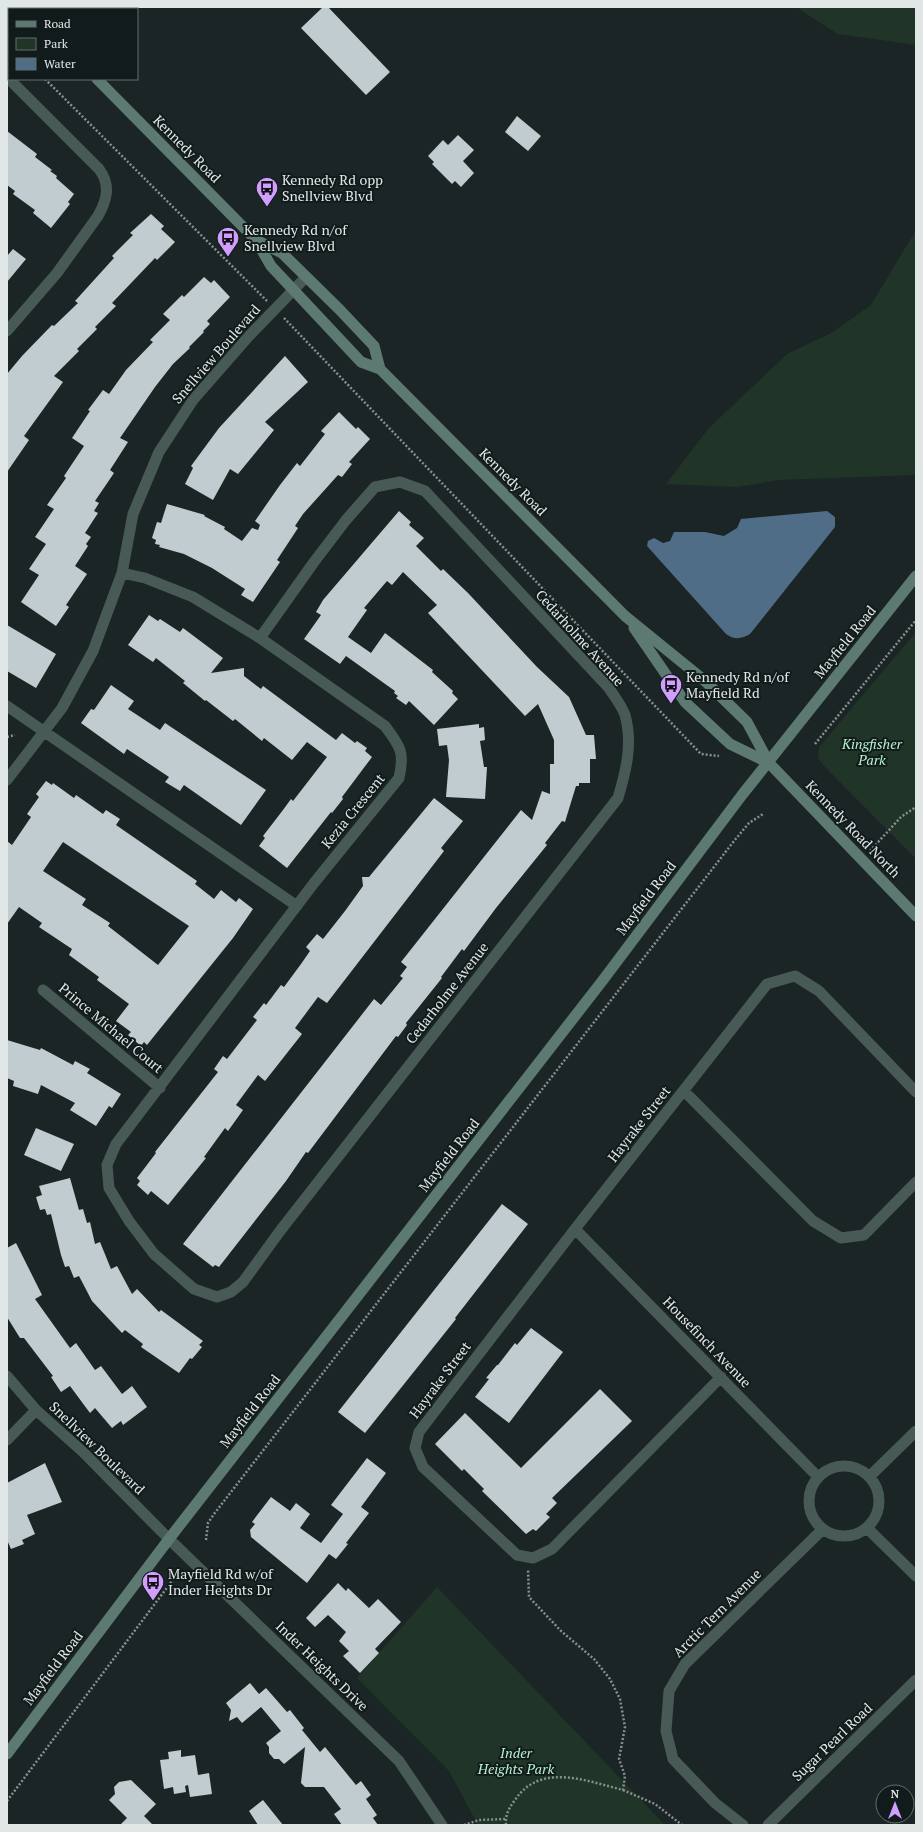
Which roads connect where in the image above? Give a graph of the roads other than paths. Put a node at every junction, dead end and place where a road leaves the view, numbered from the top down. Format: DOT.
graph roads {
  1 [pos="10,80"];
  2 [pos="99,80"];
  3 [pos="256,240"];
  4 [pos="306,277"];
  5 [pos="293,290"];
  6 [pos="7,331"];
  7 [pos="380,369"];
  8 [pos="122,573"];
  9 [pos="916,576"];
  10 [pos="626,616"];
  11 [pos="260,638"];
  12 [pos="7,706"];
  13 [pos="43,730"];
  14 [pos="769,763"];
  15 [pos="7,780"];
  16 [pos="297,906"];
  17 [pos="916,916"];
  18 [pos="43,990"];
  19 [pos="160,1088"];
  20 [pos="684,1091"];
  21 [pos="916,1092"];
  22 [pos="916,1182"];
  23 [pos="575,1228"];
  24 [pos="7,1376"];
  25 [pos="721,1377"];
  26 [pos="36,1410"];
  27 [pos="916,1430"];
  28 [pos="7,1440"];
  29 [pos="818,1477"];
  30 [pos="869,1477"];
  31 [pos="867,1528"];
  32 [pos="823,1529"];
  33 [pos="169,1539"];
  34 [pos="916,1576"];
  35 [pos="916,1680"];
  36 [pos="7,1754"];
  37 [pos="442,1825"];
  38 [pos="743,1825"];
  39 [pos="768,1825"];
  1 -- 6 [label="street"];
  2 -- 3 [label="main road, Kennedy Road"];
  3 -- 4 [label="main road, Kennedy Road"];
  3 -- 5 [label="main road, Kennedy Road"];
  4 -- 5 [label="street, Snellview Boulevard"];
  4 -- 7 [label="main road, Kennedy Road"];
  5 -- 7 [label="main road, Kennedy Road"];
  5 -- 8 [label="street, Snellview Boulevard"];
  7 -- 10 [label="main road, Kennedy Road"];
  8 -- 11 [label="street, Kezia Crescent"];
  8 -- 13 [label="street, Snellview Boulevard"];
  9 -- 14 [label="main road, Mayfield Road"];
  10 -- 14 [label="main road, Kennedy Road"];
  10 -- 14 [label="main road, Kennedy Road"];
  11 -- 16 [label="street, Kezia Crescent"];
  11 -- 19 [label="street, Cedarholme Avenue"];
  12 -- 13 [label="street"];
  13 -- 15 [label="street, Snellview Boulevard"];
  13 -- 16 [label="street"];
  14 -- 17 [label="main road, Kennedy Road North"];
  14 -- 33 [label="main road, Mayfield Road"];
  16 -- 19 [label="street, Cedarholme Avenue"];
  18 -- 19 [label="street, Prince Michael Court"];
  20 -- 21 [label="street, Hayrake Street"];
  20 -- 22 [label="street, Hayrake Street"];
  20 -- 23 [label="street, Hayrake Street"];
  23 -- 25 [label="street, Housefinch Avenue"];
  23 -- 25 [label="street, Hayrake Street"];
  24 -- 26 [label="street, Snellview Boulevard"];
  25 -- 29 [label="street, Housefinch Avenue"];
  26 -- 28 [label="street"];
  26 -- 33 [label="street, Snellview Boulevard"];
  27 -- 30 [label="street"];
  29 -- 30 [label="street"];
  29 -- 32 [label="street"];
  30 -- 31 [label="street"];
  31 -- 32 [label="street"];
  31 -- 34 [label="street"];
  32 -- 38 [label="street, Arctic Tern Avenue"];
  33 -- 36 [label="main road, Mayfield Road"];
  33 -- 37 [label="street, Inder Heights Drive"];
  35 -- 39 [label="street, Sugar Pearl Road"];
}
